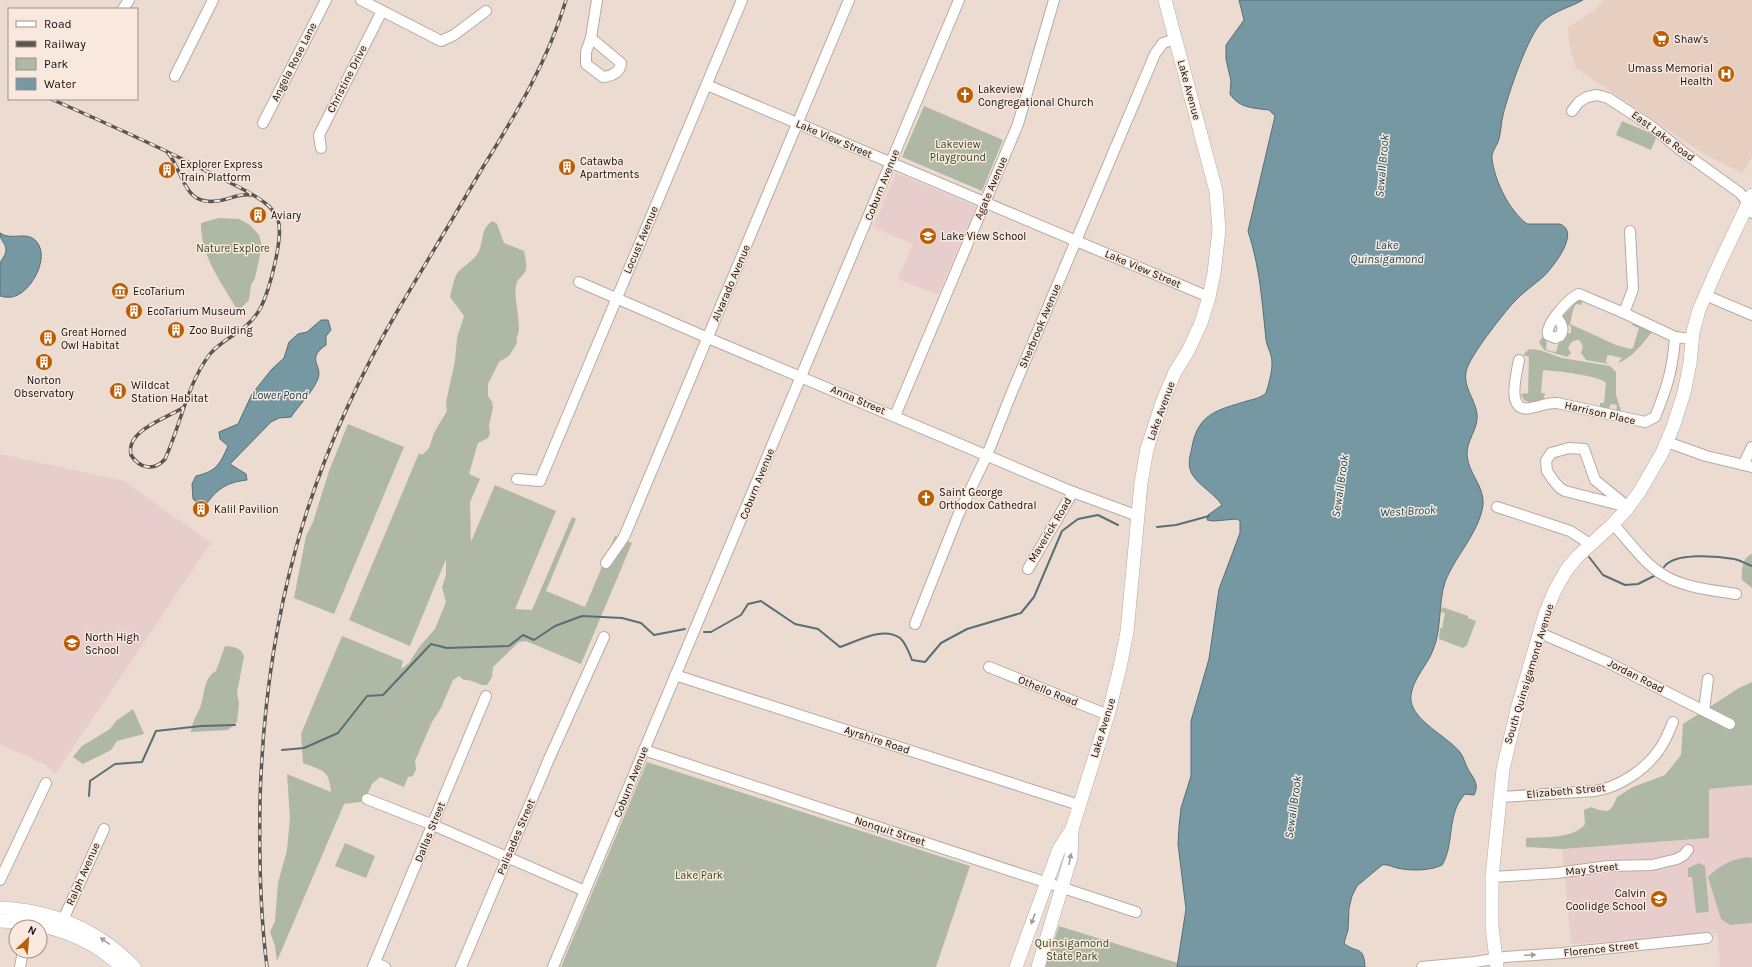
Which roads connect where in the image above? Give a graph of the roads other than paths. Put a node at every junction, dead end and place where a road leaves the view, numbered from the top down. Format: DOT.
graph roads {
  1 [pos="213,0"];
  2 [pos="326,0"];
  3 [pos="361,0"];
  4 [pos="598,0"];
  5 [pos="742,0"];
  6 [pos="849,0"];
  7 [pos="959,0"];
  8 [pos="1054,0"];
  9 [pos="1165,0"];
  10 [pos="382,11"];
  11 [pos="486,11"];
  12 [pos="591,38"];
  13 [pos="1176,39"];
  14 [pos="175,76"];
  15 [pos="707,85"];
  16 [pos="1572,111"];
  17 [pos="798,123"];
  18 [pos="263,124"];
  19 [pos="321,148"];
  20 [pos="891,163"];
  21 [pos="985,204"];
  22 [pos="1751,204"];
  23 [pos="1630,231"];
  24 [pos="1076,242"];
  25 [pos="579,282"];
  26 [pos="1705,294"];
  27 [pos="1209,297"];
  28 [pos="617,298"];
  29 [pos="1624,313"];
  30 [pos="1752,315"];
  31 [pos="1556,316"];
  32 [pos="1675,337"];
  33 [pos="708,338"];
  34 [pos="1691,340"];
  35 [pos="1519,360"];
  36 [pos="801,376"];
  37 [pos="895,416"];
  38 [pos="1667,442"];
  39 [pos="1752,448"];
  40 [pos="987,455"];
  41 [pos="1747,466"];
  42 [pos="517,480"];
  43 [pos="1073,492"];
  44 [pos="1497,507"];
  45 [pos="1628,507"];
  46 [pos="1138,516"];
  47 [pos="1613,524"];
  48 [pos="1590,544"];
  49 [pos="606,563"];
  50 [pos="1028,569"];
  51 [pos="1736,594"];
  52 [pos="915,624"];
  53 [pos="1540,633"];
  54 [pos="604,637"];
  55 [pos="989,667"];
  56 [pos="675,675"];
  57 [pos="1708,679"];
  58 [pos="486,696"];
  59 [pos="1704,711"];
  60 [pos="1108,715"];
  61 [pos="1673,722"];
  62 [pos="1730,724"];
  63 [pos="644,750"];
  64 [pos="46,783"];
  65 [pos="1594,791"];
  66 [pos="1501,796"];
  67 [pos="367,799"];
  68 [pos="1602,799"];
  69 [pos="1079,805"];
  70 [pos="433,825"];
  71 [pos="104,829"];
  72 [pos="1072,829"];
  73 [pos="1688,850"];
  74 [pos="508,858"];
  75 [pos="1492,877"];
  76 [pos="0,880"];
  77 [pos="1047,882"];
  78 [pos="1062,888"];
  79 [pos="586,891"];
  80 [pos="0,908"];
  81 [pos="1136,912"];
  82 [pos="25,919"];
  83 [pos="48,920"];
  84 [pos="63,920"];
  85 [pos="48,927"];
  86 [pos="1707,938"];
  87 [pos="1496,962"];
  88 [pos="374,965"];
  89 [pos="121,967"];
  90 [pos="134,967"];
  91 [pos="385,967"];
  92 [pos="461,967"];
  93 [pos="553,967"];
  94 [pos="1016,967"];
  95 [pos="1038,967"];
  96 [pos="1422,967"];
  1 -- 14 [label="street"];
  2 -- 18 [label="street, Angela Rose Lane"];
  3 -- 10 [label="street"];
  4 -- 12 [label="street"];
  5 -- 15 [label="street, Locust Avenue"];
  6 -- 17 [label="street, Alvarado Avenue"];
  7 -- 20 [label="street, Coburn Avenue"];
  8 -- 21 [label="street, Agate Avenue"];
  9 -- 13 [label="main road, Lake Avenue"];
  10 -- 11 [label="street"];
  10 -- 19 [label="street, Christine Drive"];
  13 -- 24 [label="street, Sherbrook Avenue"];
  13 -- 27 [label="main road, Lake Avenue"];
  15 -- 17 [label="street, Lake View Street"];
  15 -- 28 [label="street, Locust Avenue"];
  16 -- 22 [label="street, East Lake Road"];
  17 -- 20 [label="street, Lake View Street"];
  17 -- 33 [label="street, Alvarado Avenue"];
  20 -- 21 [label="street, Lake View Street"];
  20 -- 36 [label="street, Coburn Avenue"];
  21 -- 24 [label="street, Lake View Street"];
  21 -- 37 [label="street, Agate Avenue"];
  22 -- 26 [label="main road, South Quinsigamond Avenue"];
  23 -- 29 [label="street"];
  24 -- 27 [label="street, Lake View Street"];
  24 -- 40 [label="street, Sherbrook Avenue"];
  25 -- 28 [label="street, Anna Street"];
  26 -- 30 [label="street"];
  26 -- 34 [label="main road, South Quinsigamond Avenue"];
  27 -- 46 [label="main road, Lake Avenue"];
  28 -- 33 [label="street, Anna Street"];
  28 -- 42 [label="street, Locust Avenue"];
  29 -- 31 [label="street"];
  29 -- 32 [label="street"];
  32 -- 34 [label="street"];
  32 -- 35 [label="street, Harrison Place"];
  33 -- 36 [label="street, Anna Street"];
  33 -- 49 [label="street, Alvarado Avenue"];
  34 -- 38 [label="main road, South Quinsigamond Avenue"];
  36 -- 37 [label="street, Anna Street"];
  36 -- 56 [label="street, Coburn Avenue"];
  37 -- 40 [label="street, Anna Street"];
  38 -- 41 [label="street"];
  38 -- 45 [label="main road, South Quinsigamond Avenue"];
  39 -- 41 [label="street"];
  40 -- 43 [label="street, Anna Street"];
  40 -- 52 [label="street, Sherbrook Avenue"];
  43 -- 46 [label="street, Anna Street"];
  43 -- 50 [label="street, Maverick Road"];
  44 -- 48 [label="street"];
  45 -- 45 [label="street"];
  45 -- 47 [label="main road, South Quinsigamond Avenue"];
  46 -- 60 [label="main road, Lake Avenue"];
  47 -- 48 [label="main road, South Quinsigamond Avenue"];
  47 -- 51 [label="street"];
  48 -- 53 [label="main road, South Quinsigamond Avenue"];
  53 -- 59 [label="street, Jordan Road"];
  53 -- 66 [label="main road, South Quinsigamond Avenue"];
  54 -- 74 [label="street, Palisades Street"];
  55 -- 60 [label="street, Othello Road"];
  56 -- 63 [label="street, Coburn Avenue"];
  56 -- 69 [label="street, Ayrshire Road"];
  57 -- 59 [label="street"];
  58 -- 70 [label="street, Dallas Street"];
  59 -- 62 [label="street, Jordan Road"];
  60 -- 69 [label="main road, Lake Avenue"];
  61 -- 65 [label="street, Elizabeth Street"];
  63 -- 77 [label="street, Nonquit Street"];
  63 -- 79 [label="street, Coburn Avenue"];
  64 -- 76 [label="street"];
  65 -- 66 [label="street, Elizabeth Street"];
  65 -- 68 [label="street"];
  66 -- 75 [label="main road, South Quinsigamond Avenue"];
  67 -- 70 [label="street"];
  69 -- 72 [label="main road, Lake Avenue"];
  70 -- 74 [label="street"];
  70 -- 88 [label="street, Dallas Street"];
  71 -- 84 [label="street, Ralph Avenue"];
  72 -- 77 [label="main road, Lake Avenue"];
  78 -- 72 [label="main road, Lake Avenue, one-way"];
  73 -- 75 [label="street, May Street"];
  74 -- 79 [label="street"];
  74 -- 92 [label="street, Palisades Street"];
  75 -- 87 [label="main road, South Quinsigamond Avenue"];
  77 -- 78 [label="street, Nonquit Street"];
  77 -- 94 [label="main road, Lake Avenue, one-way"];
  78 -- 81 [label="street, Nonquit Street"];
  78 -- 95 [label="main road, Lake Avenue"];
  79 -- 93 [label="street, Coburn Avenue"];
  80 -- 82 [label="main road"];
  83 -- 84 [label="main road"];
  90 -- 84 [label="main road, one-way"];
  85 -- 89 [label="main road"];
  87 -- 86 [label="street, Florence Street, one-way"];
  87 -- 96 [label="street, Florence Street"];
  88 -- 91 [label="street"];
}
